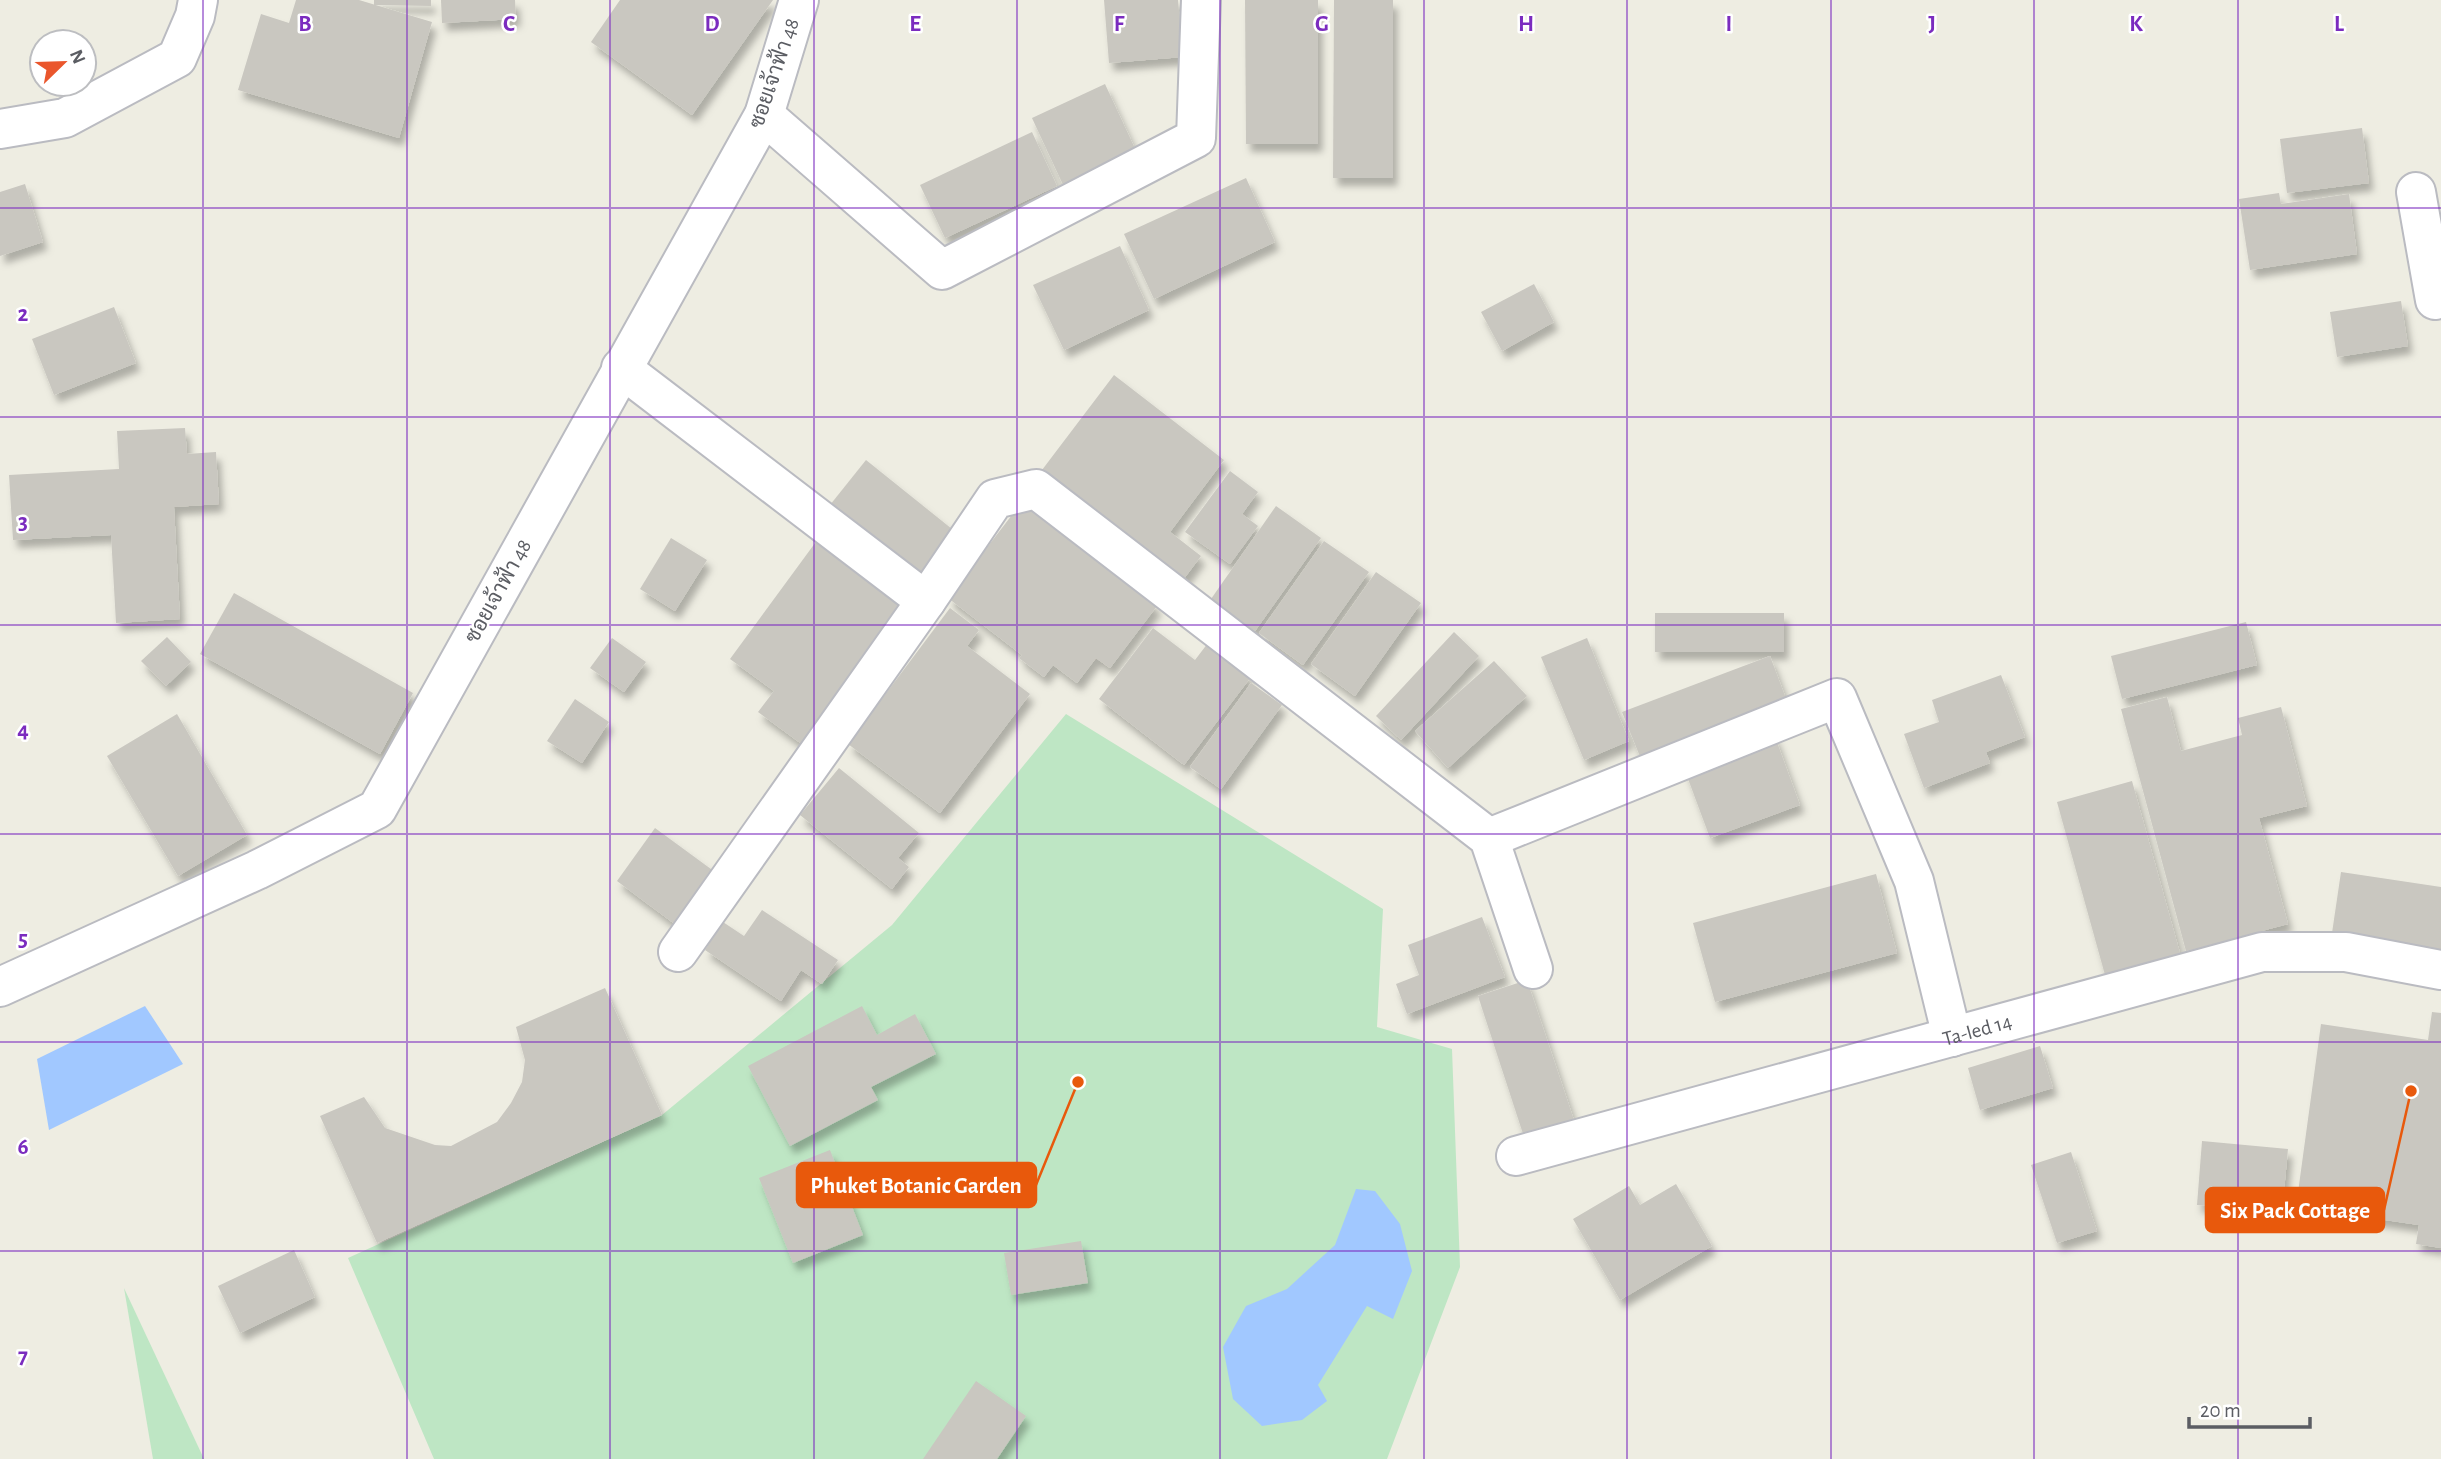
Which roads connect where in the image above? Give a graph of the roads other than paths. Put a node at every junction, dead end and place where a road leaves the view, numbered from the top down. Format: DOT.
graph roads {
  1 [pos="198,0"];
  2 [pos="799,0"];
  3 [pos="1201,0"];
  4 [pos="764,115"];
  5 [pos="0,129"];
  6 [pos="2416,192"];
  7 [pos="2439,310"];
  8 [pos="621,368"];
  9 [pos="926,601"];
  10 [pos="1489,838"];
  11 [pos="678,952"];
  12 [pos="1533,969"];
  13 [pos="2441,970"];
  14 [pos="0,987"];
  15 [pos="1952,1037"];
  16 [pos="1516,1156"];
  1 -- 5 [label="street"];
  2 -- 4 [label="street, ซอยเจ้าฟ้า 48"];
  3 -- 4 [label="street"];
  4 -- 8 [label="street, ซอยเจ้าฟ้า 48"];
  6 -- 7 [label="street"];
  8 -- 9 [label="street"];
  8 -- 14 [label="street, ซอยเจ้าฟ้า 48"];
  9 -- 10 [label="street"];
  9 -- 11 [label="street"];
  10 -- 12 [label="street"];
  10 -- 15 [label="street"];
  13 -- 15 [label="street, Ta-Ied 14"];
  15 -- 16 [label="street, Ta-Ied 14"];
}
